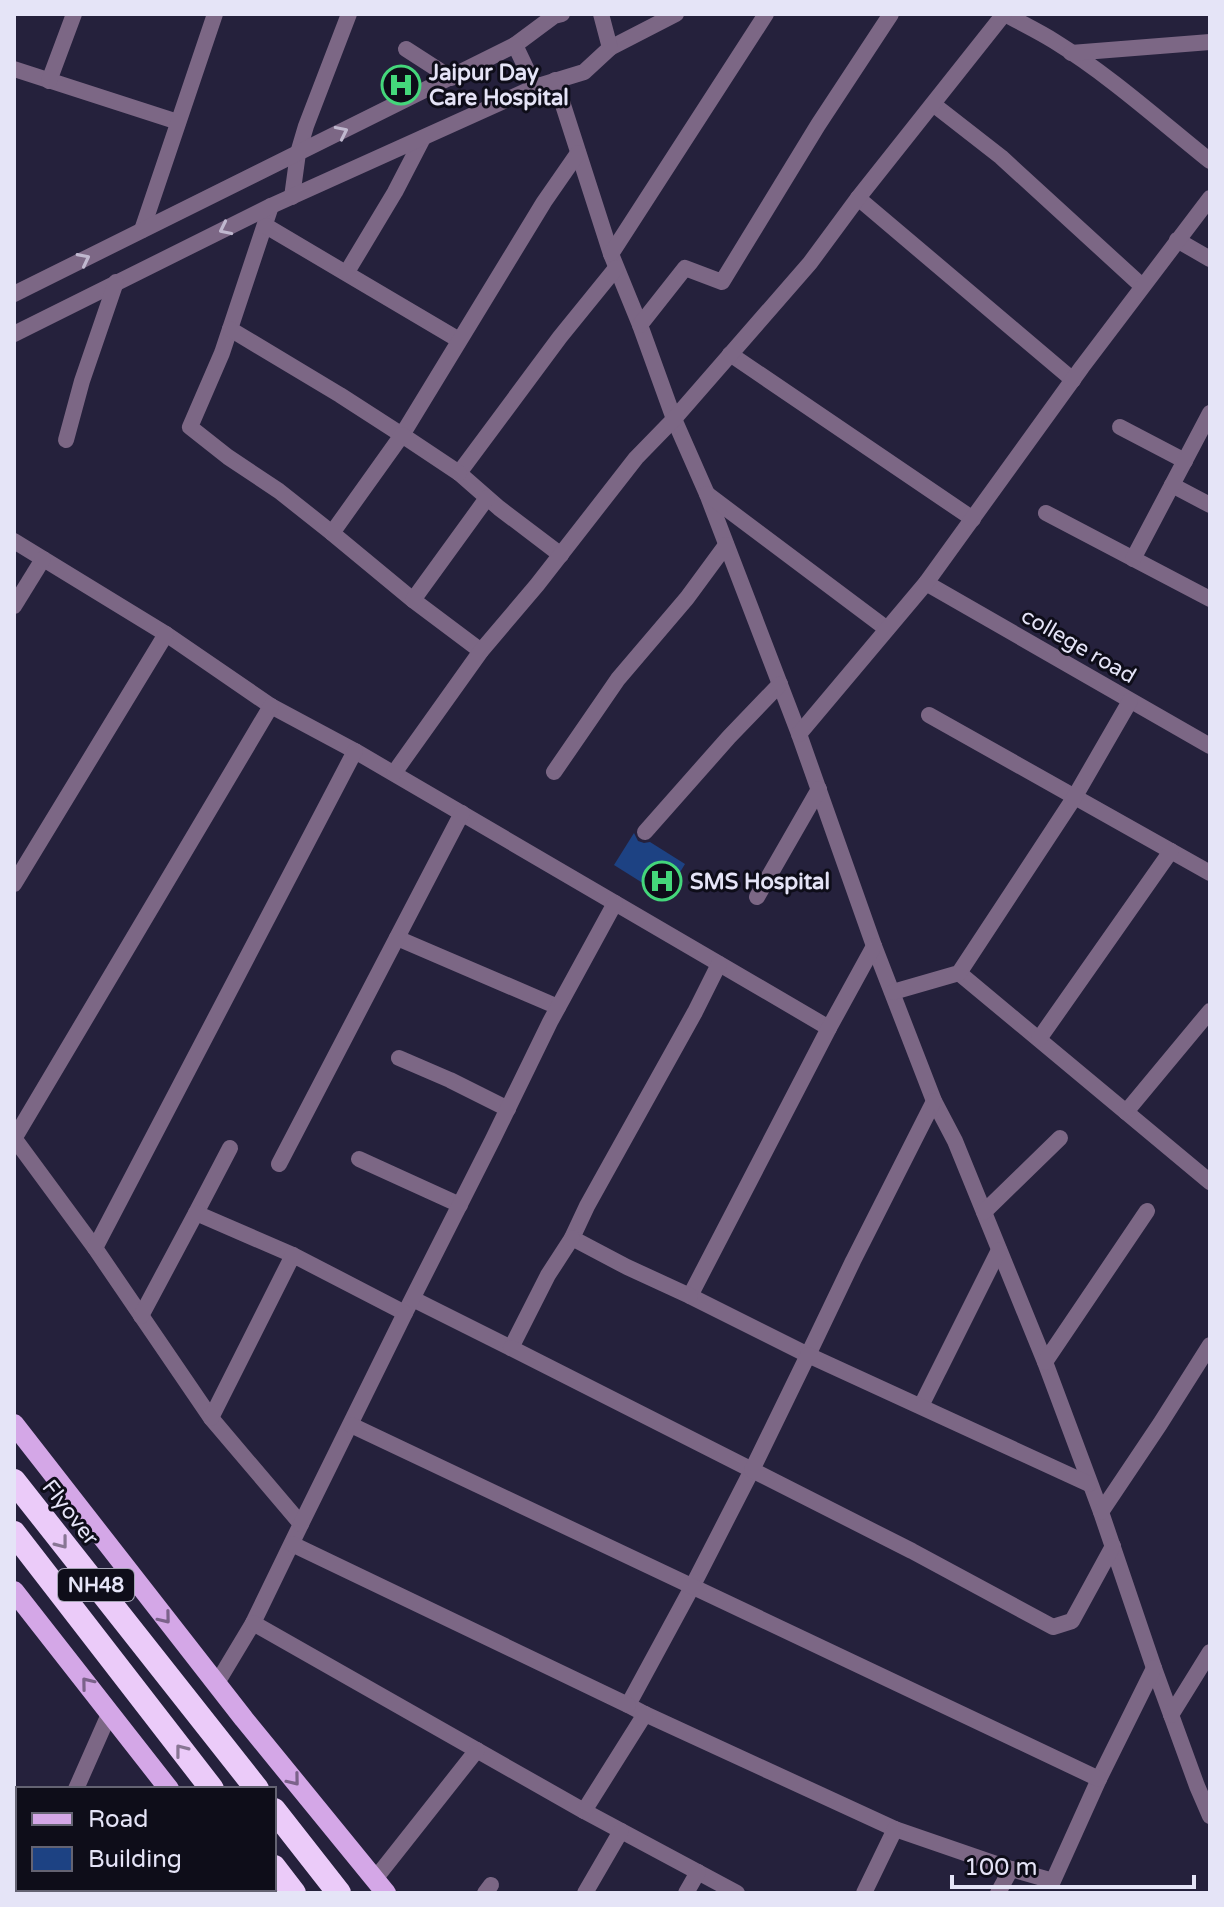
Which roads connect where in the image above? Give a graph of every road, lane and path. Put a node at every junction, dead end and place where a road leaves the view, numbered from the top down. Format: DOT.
graph roads {
  1 [pos="74,14"];
  2 [pos="215,14"];
  3 [pos="349,14"];
  4 [pos="601,14"];
  5 [pos="676,14"];
  6 [pos="766,14"];
  7 [pos="891,14"];
  8 [pos="1005,14"];
  9 [pos="557,15"];
  10 [pos="1210,42"];
  11 [pos="515,45"];
  12 [pos="610,48"];
  13 [pos="406,49"];
  14 [pos="1071,53"];
  15 [pos="14,69"];
  16 [pos="451,78"];
  17 [pos="555,80"];
  18 [pos="49,81"];
  19 [pos="535,87"];
  20 [pos="933,104"];
  21 [pos="178,122"];
  22 [pos="423,138"];
  23 [pos="298,153"];
  24 [pos="578,153"];
  25 [pos="1210,161"];
  26 [pos="292,197"];
  27 [pos="858,198"];
  28 [pos="1210,198"];
  29 [pos="271,206"];
  30 [pos="266,226"];
  31 [pos="142,230"];
  32 [pos="1177,240"];
  33 [pos="1210,259"];
  34 [pos="613,261"];
  35 [pos="347,272"];
  36 [pos="116,282"];
  37 [pos="1142,286"];
  38 [pos="14,294"];
  39 [pos="640,325"];
  40 [pos="230,329"];
  41 [pos="14,334"];
  42 [pos="459,340"];
  43 [pos="730,354"];
  44 [pos="1073,380"];
  45 [pos="1210,413"];
  46 [pos="674,419"];
  47 [pos="1120,427"];
  48 [pos="402,435"];
  49 [pos="66,440"];
  50 [pos="1185,461"];
  51 [pos="459,473"];
  52 [pos="1172,485"];
  53 [pos="707,494"];
  54 [pos="487,498"];
  55 [pos="1210,505"];
  56 [pos="1046,513"];
  57 [pos="973,519"];
  58 [pos="332,533"];
  59 [pos="14,541"];
  60 [pos="726,545"];
  61 [pos="561,555"];
  62 [pos="43,559"];
  63 [pos="1133,559"];
  64 [pos="926,583"];
  65 [pos="1210,599"];
  66 [pos="413,600"];
  67 [pos="14,606"];
  68 [pos="887,629"];
  69 [pos="166,634"];
  70 [pos="481,651"];
  71 [pos="780,684"];
  72 [pos="1130,701"];
  73 [pos="271,706"];
  74 [pos="929,715"];
  75 [pos="799,734"];
  76 [pos="1210,746"];
  77 [pos="355,751"];
  78 [pos="554,772"];
  79 [pos="394,773"];
  80 [pos="819,789"];
  81 [pos="1074,798"];
  82 [pos="462,813"];
  83 [pos="645,832"];
  84 [pos="1171,851"];
  85 [pos="1210,873"];
  86 [pos="14,884"];
  87 [pos="757,897"];
  88 [pos="615,903"];
  89 [pos="397,938"];
  90 [pos="874,946"];
  91 [pos="719,964"];
  92 [pos="959,973"];
  93 [pos="893,992"];
  94 [pos="558,1007"];
  95 [pos="1210,1011"];
  96 [pos="829,1028"];
  97 [pos="1039,1039"];
  98 [pos="399,1058"];
  99 [pos="934,1101"];
  100 [pos="508,1109"];
  101 [pos="1126,1112"];
  102 [pos="1060,1138"];
  103 [pos="14,1139"];
  104 [pos="230,1148"];
  105 [pos="359,1159"];
  106 [pos="279,1164"];
  107 [pos="1210,1182"];
  108 [pos="460,1205"];
  109 [pos="1147,1211"];
  110 [pos="984,1212"];
  111 [pos="196,1213"];
  112 [pos="572,1238"];
  113 [pos="95,1248"];
  114 [pos="999,1250"];
  115 [pos="293,1255"];
  116 [pos="690,1296"];
  117 [pos="409,1306"];
  118 [pos="141,1316"];
  119 [pos="1210,1345"];
  120 [pos="511,1348"];
  121 [pos="808,1355"];
  122 [pos="1045,1362"];
  123 [pos="921,1406"];
  124 [pos="211,1418"];
  125 [pos="14,1424"];
  126 [pos="351,1425"];
  127 [pos="752,1470"];
  128 [pos="14,1481"];
  129 [pos="1089,1484"];
  130 [pos="1101,1512"];
  131 [pos="301,1524"];
  132 [pos="14,1533"];
  133 [pos="292,1544"];
  134 [pos="1113,1546"];
  135 [pos="692,1587"];
  136 [pos="14,1591"];
  137 [pos="253,1623"];
  138 [pos="1210,1652"];
  139 [pos="1154,1668"];
  140 [pos="217,1683"];
  141 [pos="628,1705"];
  142 [pos="110,1712"];
  143 [pos="645,1714"];
  144 [pos="1171,1715"];
  145 [pos="477,1750"];
  146 [pos="1099,1779"];
  147 [pos="77,1787"];
  148 [pos="167,1787"];
  149 [pos="210,1787"];
  150 [pos="255,1787"];
  151 [pos="584,1811"];
  152 [pos="276,1813"];
  153 [pos="1210,1816"];
  154 [pos="895,1829"];
  155 [pos="621,1831"];
  156 [pos="1011,1869"];
  157 [pos="276,1870"];
  158 [pos="698,1872"];
  159 [pos="380,1886"];
  160 [pos="294,1893"];
  161 [pos="339,1893"];
  162 [pos="585,1893"];
  163 [pos="686,1893"];
  164 [pos="737,1893"];
  165 [pos="864,1893"];
  166 [pos="998,1893"];
  1 -- 18 [label="street"];
  2 -- 21 [label="street"];
  3 -- 23 [label="street"];
  4 -- 12 [label="street"];
  5 -- 12 [label="street"];
  6 -- 34 [label="street"];
  7 -- 39 [label="street"];
  8 -- 14 [label="street"];
  8 -- 20 [label="street"];
  9 -- 11 [label="street"];
  10 -- 14 [label="street"];
  11 -- 16 [label="street"];
  11 -- 19 [label="street"];
  12 -- 17 [label="street"];
  13 -- 16 [label="street"];
  14 -- 25 [label="street"];
  15 -- 18 [label="street"];
  23 -- 16 [label="street, one-way"];
  17 -- 19 [label="street"];
  17 -- 24 [label="street"];
  18 -- 21 [label="street"];
  19 -- 22 [label="street"];
  20 -- 27 [label="street"];
  20 -- 37 [label="street"];
  21 -- 31 [label="street"];
  22 -- 26 [label="street"];
  22 -- 35 [label="street"];
  23 -- 26 [label="street"];
  23 -- 31 [label="street"];
  24 -- 34 [label="street"];
  24 -- 42 [label="street"];
  26 -- 29 [label="street"];
  27 -- 43 [label="street"];
  27 -- 44 [label="street"];
  28 -- 32 [label="street"];
  29 -- 30 [label="street"];
  29 -- 36 [label="street, one-way"];
  30 -- 35 [label="street"];
  30 -- 40 [label="street"];
  38 -- 31 [label="street, one-way"];
  32 -- 33 [label="street"];
  32 -- 37 [label="street"];
  34 -- 39 [label="street"];
  34 -- 51 [label="street"];
  35 -- 42 [label="street"];
  36 -- 41 [label="street"];
  36 -- 49 [label="street"];
  37 -- 44 [label="street"];
  39 -- 46 [label="street"];
  40 -- 48 [label="street"];
  40 -- 58 [label="street"];
  42 -- 48 [label="street"];
  43 -- 46 [label="street"];
  43 -- 57 [label="street"];
  44 -- 57 [label="street"];
  45 -- 50 [label="street"];
  46 -- 53 [label="street"];
  46 -- 61 [label="street"];
  47 -- 50 [label="street"];
  48 -- 51 [label="street"];
  48 -- 58 [label="street"];
  50 -- 52 [label="street"];
  51 -- 54 [label="street"];
  52 -- 55 [label="street"];
  52 -- 63 [label="street"];
  53 -- 60 [label="street"];
  53 -- 68 [label="street"];
  54 -- 61 [label="street"];
  54 -- 66 [label="street"];
  56 -- 63 [label="street"];
  57 -- 64 [label="street"];
  58 -- 66 [label="street"];
  59 -- 62 [label="street"];
  60 -- 71 [label="street"];
  60 -- 78 [label="street"];
  61 -- 70 [label="street"];
  62 -- 67 [label="street"];
  62 -- 69 [label="street"];
  63 -- 65 [label="street"];
  64 -- 68 [label="street"];
  64 -- 72 [label="street, college road"];
  66 -- 70 [label="street"];
  68 -- 75 [label="street"];
  69 -- 73 [label="street"];
  69 -- 86 [label="street"];
  70 -- 79 [label="street"];
  71 -- 75 [label="street"];
  71 -- 83 [label="street"];
  72 -- 76 [label="street, college road"];
  72 -- 81 [label="street"];
  73 -- 77 [label="street"];
  73 -- 103 [label="street"];
  74 -- 81 [label="street"];
  75 -- 80 [label="street"];
  77 -- 79 [label="street"];
  77 -- 113 [label="street"];
  79 -- 82 [label="street"];
  80 -- 87 [label="street"];
  80 -- 90 [label="street"];
  81 -- 84 [label="street"];
  81 -- 92 [label="street"];
  82 -- 88 [label="street"];
  82 -- 89 [label="street"];
  84 -- 85 [label="street"];
  84 -- 97 [label="street"];
  88 -- 91 [label="street"];
  88 -- 94 [label="street"];
  89 -- 94 [label="street"];
  89 -- 106 [label="street"];
  90 -- 93 [label="street"];
  90 -- 96 [label="street"];
  91 -- 96 [label="street"];
  91 -- 112 [label="street"];
  92 -- 93 [label="street"];
  92 -- 97 [label="street"];
  93 -- 99 [label="street"];
  94 -- 100 [label="street"];
  95 -- 101 [label="street"];
  96 -- 116 [label="street"];
  97 -- 101 [label="street"];
  98 -- 100 [label="street"];
  99 -- 110 [label="street"];
  99 -- 121 [label="street"];
  100 -- 108 [label="street"];
  101 -- 107 [label="street"];
  102 -- 110 [label="street"];
  103 -- 113 [label="street"];
  104 -- 111 [label="street"];
  105 -- 108 [label="street"];
  108 -- 117 [label="street"];
  109 -- 122 [label="street"];
  110 -- 114 [label="street"];
  111 -- 115 [label="street"];
  111 -- 118 [label="street"];
  112 -- 116 [label="street"];
  112 -- 120 [label="street"];
  113 -- 118 [label="street"];
  114 -- 122 [label="street"];
  114 -- 123 [label="street"];
  115 -- 117 [label="street"];
  115 -- 124 [label="street"];
  116 -- 121 [label="street"];
  117 -- 120 [label="street"];
  117 -- 126 [label="street"];
  118 -- 124 [label="street"];
  119 -- 130 [label="street"];
  120 -- 127 [label="street"];
  121 -- 123 [label="street"];
  121 -- 127 [label="street"];
  122 -- 129 [label="street"];
  123 -- 129 [label="street"];
  124 -- 131 [label="street"];
  125 -- 140 [label="main road, one-way"];
  126 -- 131 [label="street"];
  126 -- 135 [label="street"];
  127 -- 134 [label="street"];
  127 -- 135 [label="street"];
  128 -- 150 [label="highway, Flyover / NH48, one-way"];
  129 -- 130 [label="street"];
  130 -- 134 [label="street"];
  131 -- 133 [label="street"];
  149 -- 132 [label="highway, NH48, one-way"];
  133 -- 137 [label="street"];
  133 -- 141 [label="street"];
  134 -- 139 [label="street"];
  135 -- 141 [label="street"];
  135 -- 146 [label="street"];
  142 -- 136 [label="main road, one-way"];
  137 -- 140 [label="street"];
  137 -- 145 [label="street"];
  138 -- 144 [label="street"];
  139 -- 144 [label="street"];
  139 -- 146 [label="street"];
  140 -- 159 [label="main road, one-way"];
  141 -- 143 [label="street"];
  142 -- 147 [label="street"];
  142 -- 148 [label="main road"];
  143 -- 151 [label="street"];
  143 -- 154 [label="street"];
  144 -- 153 [label="street"];
  145 -- 151 [label="street"];
  145 -- 159 [label="street"];
  146 -- 156 [label="street"];
  151 -- 155 [label="street"];
  152 -- 161 [label="highway"];
  154 -- 156 [label="street"];
  154 -- 165 [label="street"];
  155 -- 158 [label="street"];
  155 -- 162 [label="street"];
  156 -- 166 [label="street"];
  157 -- 160 [label="highway"];
  158 -- 163 [label="street"];
  158 -- 164 [label="street"];
}
